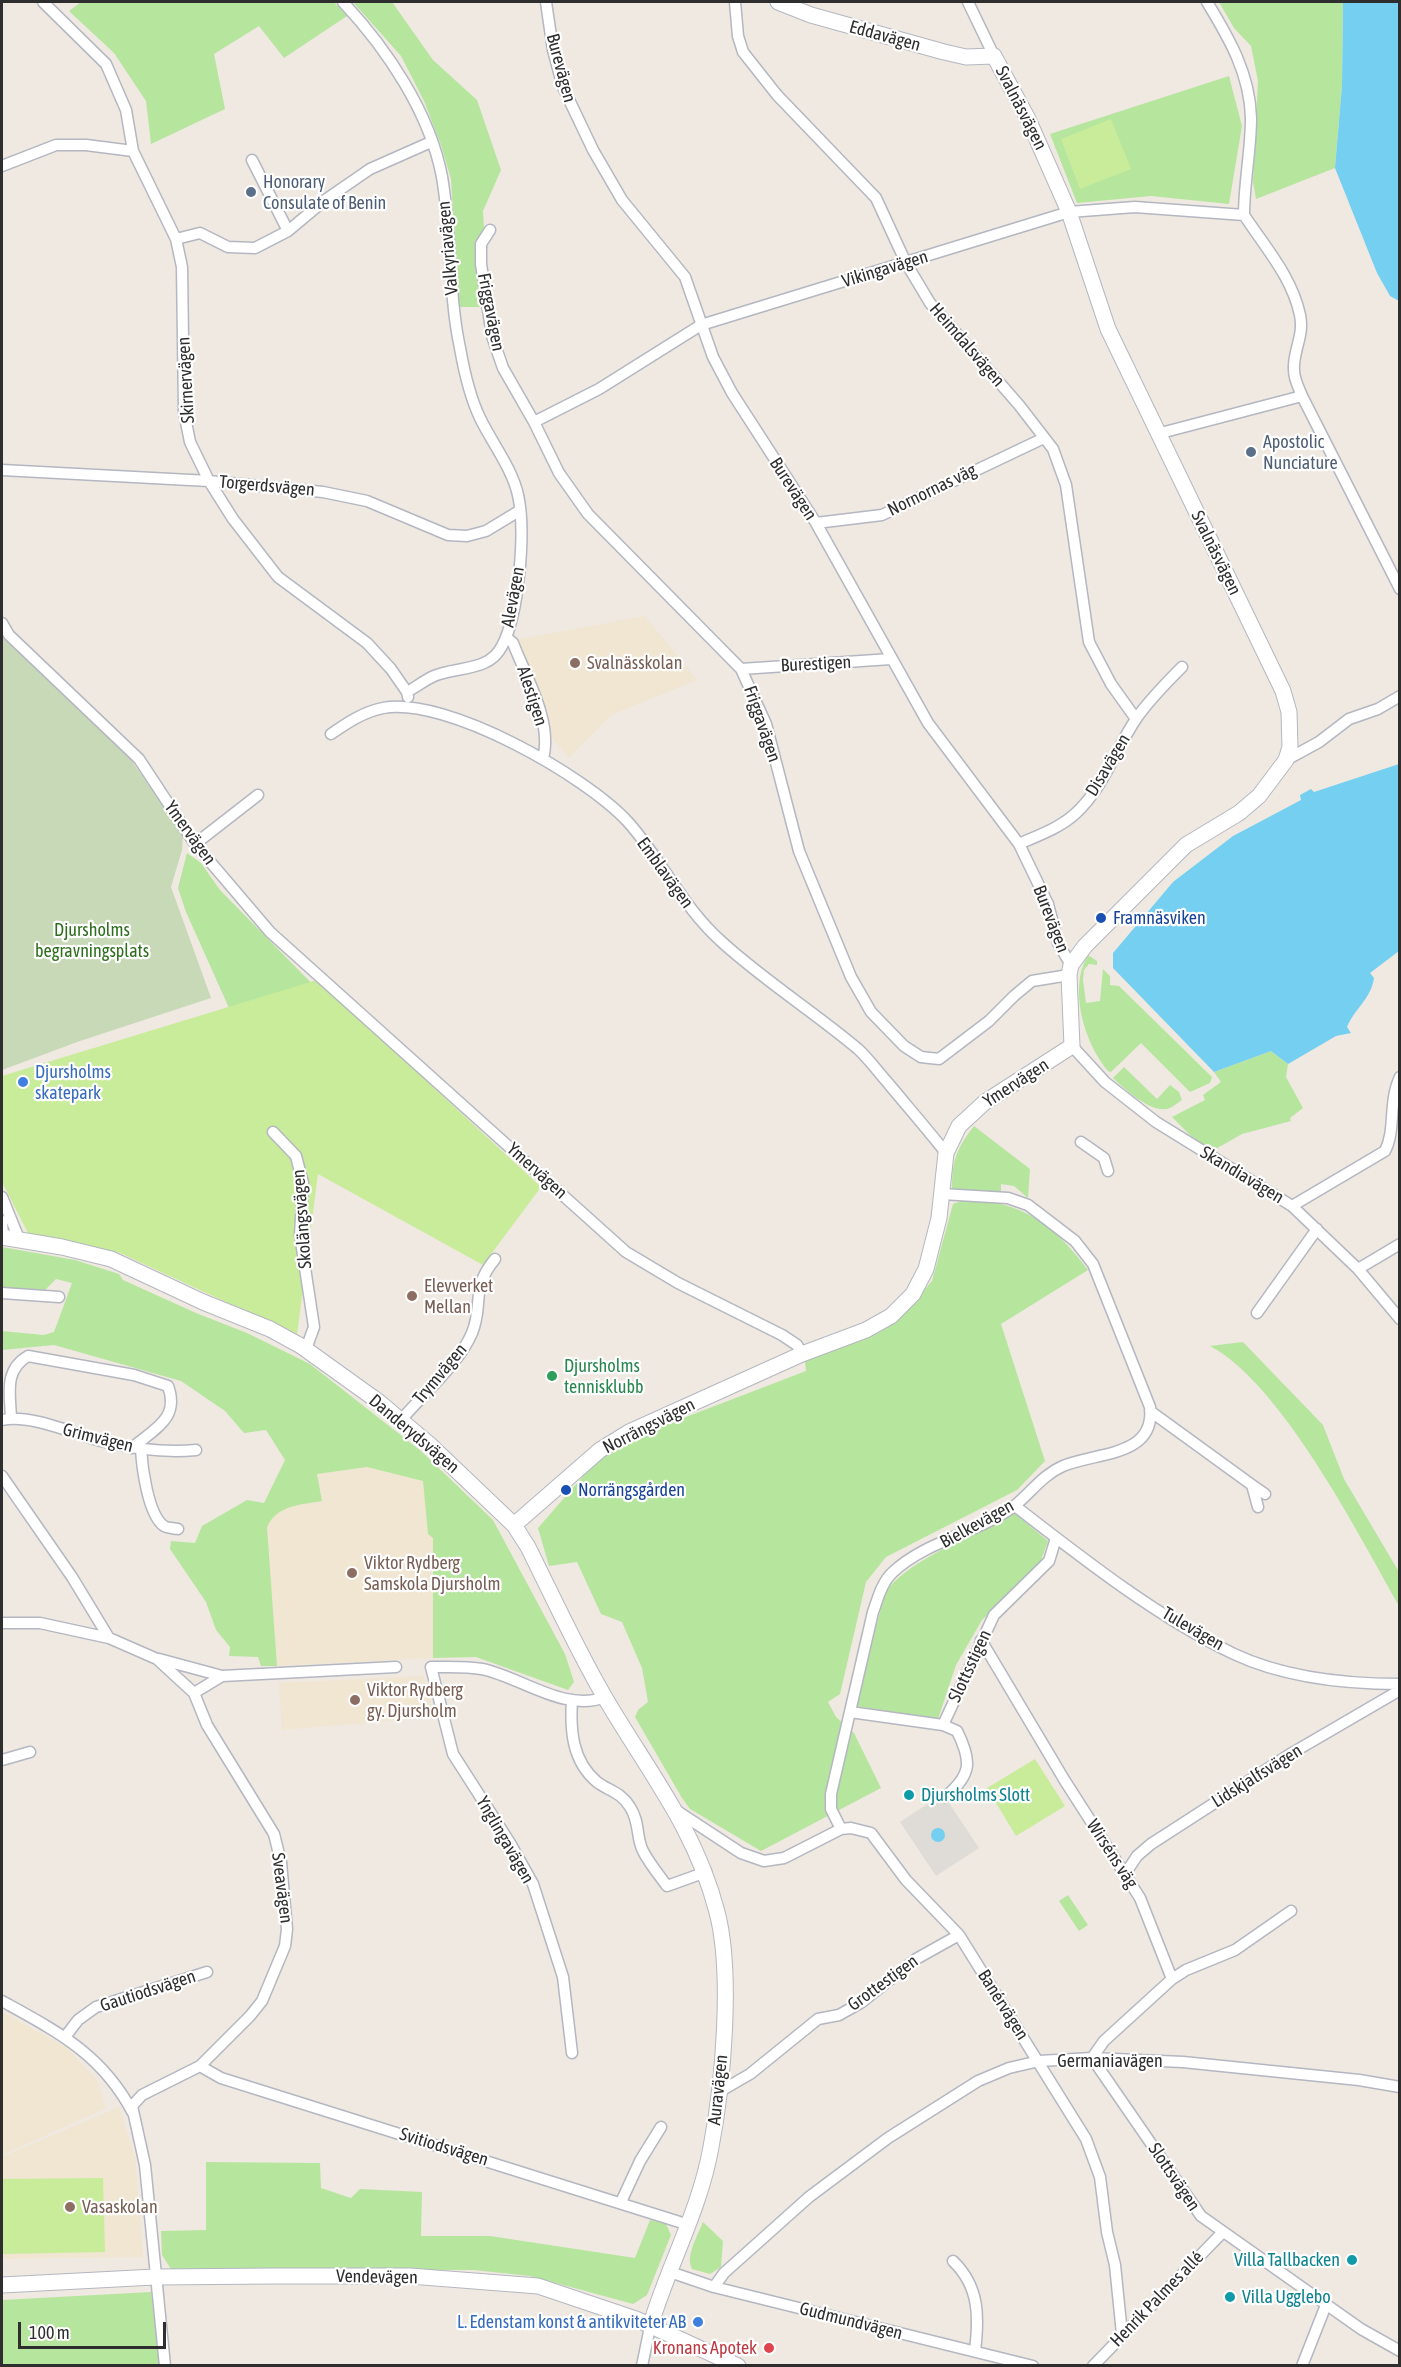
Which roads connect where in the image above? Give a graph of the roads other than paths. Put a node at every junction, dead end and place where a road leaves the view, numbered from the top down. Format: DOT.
graph roads {
  1 [pos="44,2"];
  2 [pos="343,2"];
  3 [pos="546,2"];
  4 [pos="735,2"];
  5 [pos="778,2"];
  6 [pos="968,2"];
  7 [pos="1207,2"];
  8 [pos="994,56"];
  9 [pos="431,142"];
  10 [pos="134,151"];
  11 [pos="252,160"];
  12 [pos="2,166"];
  13 [pos="1069,212"];
  14 [pos="1244,215"];
  15 [pos="490,230"];
  16 [pos="288,231"];
  17 [pos="176,239"];
  18 [pos="906,263"];
  19 [pos="701,325"];
  20 [pos="1302,396"];
  21 [pos="534,422"];
  22 [pos="1157,434"];
  23 [pos="1044,438"];
  24 [pos="2,470"];
  25 [pos="209,481"];
  26 [pos="519,511"];
  27 [pos="816,523"];
  28 [pos="1400,589"];
  29 [pos="2,623"];
  30 [pos="506,637"];
  31 [pos="891,659"];
  32 [pos="1182,667"];
  33 [pos="741,669"];
  34 [pos="407,692"];
  35 [pos="1400,696"];
  36 [pos="408,706"];
  37 [pos="1136,719"];
  38 [pos="331,734"];
  39 [pos="543,759"];
  40 [pos="1286,760"];
  41 [pos="258,795"];
  42 [pos="195,844"];
  43 [pos="1019,844"];
  44 [pos="1070,970"];
  45 [pos="1072,1046"];
  46 [pos="1400,1077"];
  47 [pos="273,1132"];
  48 [pos="1081,1142"];
  49 [pos="946,1153"];
  50 [pos="1107,1172"];
  51 [pos="942,1194"];
  52 [pos="2,1197"];
  53 [pos="1292,1206"];
  54 [pos="2,1221"];
  55 [pos="1317,1228"];
  56 [pos="2,1237"];
  57 [pos="20,1239"];
  58 [pos="1400,1244"];
  59 [pos="495,1259"];
  60 [pos="1358,1269"];
  61 [pos="2,1293"];
  62 [pos="59,1297"];
  63 [pos="1257,1313"];
  64 [pos="1400,1319"];
  65 [pos="306,1349"];
  66 [pos="802,1354"];
  67 [pos="1150,1411"];
  68 [pos="6,1419"];
  69 [pos="401,1420"];
  70 [pos="136,1448"];
  71 [pos="196,1450"];
  72 [pos="2,1476"];
  73 [pos="1252,1485"];
  74 [pos="1265,1494"];
  75 [pos="1015,1506"];
  76 [pos="1258,1508"];
  77 [pos="514,1525"];
  78 [pos="178,1529"];
  79 [pos="1056,1538"];
  80 [pos="2,1623"];
  81 [pos="109,1638"];
  82 [pos="981,1640"];
  83 [pos="157,1659"];
  84 [pos="396,1667"];
  85 [pos="222,1676"];
  86 [pos="1400,1684"];
  87 [pos="1400,1690"];
  88 [pos="194,1693"];
  89 [pos="605,1697"];
  90 [pos="572,1700"];
  91 [pos="850,1712"];
  92 [pos="943,1725"];
  93 [pos="30,1752"];
  94 [pos="2,1760"];
  95 [pos="945,1797"];
  96 [pos="676,1811"];
  97 [pos="841,1829"];
  98 [pos="706,1872"];
  99 [pos="1125,1874"];
  100 [pos="1291,1911"];
  101 [pos="959,1935"];
  102 [pos="207,1972"];
  103 [pos="1172,1979"];
  104 [pos="2,2001"];
  105 [pos="65,2037"];
  106 [pos="572,2053"];
  107 [pos="1092,2058"];
  108 [pos="1039,2061"];
  109 [pos="200,2066"];
  110 [pos="1400,2087"];
  111 [pos="719,2092"];
  112 [pos="133,2114"];
  113 [pos="661,2127"];
  114 [pos="621,2202"];
  115 [pos="689,2225"];
  116 [pos="1222,2233"];
  117 [pos="953,2261"];
  118 [pos="670,2272"];
  119 [pos="155,2277"];
  120 [pos="2,2285"];
  121 [pos="714,2287"];
  122 [pos="1326,2305"];
  123 [pos="650,2327"];
  124 [pos="1122,2334"];
  125 [pos="975,2351"];
  126 [pos="1400,2351"];
  127 [pos="165,2366"];
  128 [pos="642,2366"];
  129 [pos="738,2366"];
  130 [pos="1033,2366"];
  131 [pos="1093,2366"];
  132 [pos="1302,2366"];
  1 -- 10 [label="street, Skirnervägen"];
  2 -- 9 [label="street, Valkyriavägen"];
  3 -- 19 [label="street, Burevägen"];
  4 -- 18 [label="street, Heimdalsvägen"];
  5 -- 8 [label="street, Eddavägen"];
  6 -- 8 [label="street, Svalnäsvägen"];
  7 -- 14 [label="street"];
  8 -- 13 [label="street, Svalnäsvägen"];
  9 -- 16 [label="street"];
  9 -- 26 [label="street, Valkyriavägen"];
  10 -- 12 [label="street"];
  10 -- 17 [label="street, Skirnervägen"];
  11 -- 16 [label="street"];
  13 -- 14 [label="street, Vikingavägen"];
  13 -- 18 [label="street, Vikingavägen"];
  13 -- 22 [label="street, Svalnäsvägen"];
  14 -- 20 [label="street"];
  15 -- 21 [label="street, Friggavägen"];
  16 -- 17 [label="street"];
  17 -- 25 [label="street, Skirnervägen"];
  18 -- 19 [label="street, Vikingavägen"];
  18 -- 23 [label="street, Heimdalsvägen"];
  19 -- 21 [label="street, Vikingavägen"];
  19 -- 27 [label="street, Burevägen"];
  20 -- 22 [label="street"];
  20 -- 28 [label="street"];
  21 -- 33 [label="street, Friggavägen"];
  22 -- 40 [label="street, Svalnäsvägen"];
  23 -- 27 [label="street, Nornornas väg"];
  23 -- 37 [label="street, Heimdalsvägen"];
  24 -- 25 [label="street, Torgerdsvägen"];
  25 -- 26 [label="street, Torgerdsvägen"];
  25 -- 34 [label="street, Skirnervägen"];
  26 -- 30 [label="street, Alevägen"];
  27 -- 31 [label="street, Burevägen"];
  29 -- 42 [label="street, Ymervägen"];
  30 -- 34 [label="street, Alevägen"];
  30 -- 39 [label="street, Alestigen"];
  31 -- 33 [label="street, Burestigen"];
  31 -- 43 [label="street, Burevägen"];
  32 -- 37 [label="street, Disavägen"];
  33 -- 44 [label="street, Friggavägen"];
  34 -- 36 [label="street"];
  35 -- 40 [label="street"];
  36 -- 38 [label="street, Emblavägen"];
  36 -- 39 [label="street, Emblavägen"];
  37 -- 43 [label="street, Disavägen"];
  39 -- 49 [label="street, Emblavägen"];
  40 -- 44 [label="street, Svalnäsvägen"];
  41 -- 42 [label="street"];
  42 -- 66 [label="street, Ymervägen"];
  43 -- 44 [label="street, Burevägen"];
  44 -- 45 [label="street"];
  45 -- 49 [label="street, Ymervägen"];
  45 -- 53 [label="street, Skandiavägen"];
  46 -- 53 [label="street"];
  47 -- 65 [label="street, Skolängsvägen"];
  48 -- 50 [label="street"];
  49 -- 51 [label="street, Ymervägen"];
  51 -- 66 [label="street, Ymervägen"];
  51 -- 67 [label="street"];
  52 -- 57 [label="street"];
  53 -- 55 [label="street, Skandiavägen"];
  54 -- 56 [label="street"];
  55 -- 60 [label="street, Skandiavägen"];
  55 -- 63 [label="street"];
  56 -- 57 [label="street, Danderydsvägen"];
  57 -- 65 [label="street, Danderydsvägen"];
  58 -- 60 [label="street"];
  59 -- 69 [label="street, Trymvägen"];
  60 -- 64 [label="street, Skandiavägen"];
  61 -- 62 [label="street"];
  65 -- 69 [label="street, Danderydsvägen"];
  66 -- 77 [label="street, Norrängsvägen"];
  67 -- 73 [label="street"];
  67 -- 75 [label="street, Bielkevägen"];
  68 -- 70 [label="street, Grimvägen"];
  68 -- 70 [label="street"];
  69 -- 77 [label="street, Danderydsvägen"];
  70 -- 71 [label="street, Grimvägen"];
  70 -- 78 [label="street"];
  72 -- 81 [label="street"];
  73 -- 74 [label="street"];
  73 -- 76 [label="street"];
  75 -- 79 [label="street, Tulevägen"];
  75 -- 91 [label="street, Bielkevägen"];
  77 -- 89 [label="street, Danderydsvägen"];
  79 -- 82 [label="street, Slottsstigen"];
  79 -- 86 [label="street, Tulevägen"];
  80 -- 81 [label="street, Sveavägen"];
  81 -- 83 [label="street, Sveavägen"];
  82 -- 92 [label="street, Slottsstigen"];
  82 -- 99 [label="street, Wirséns väg"];
  83 -- 85 [label="street"];
  83 -- 88 [label="street, Sveavägen"];
  84 -- 85 [label="street"];
  85 -- 88 [label="street"];
  87 -- 99 [label="street, Lidskjalfsvägen"];
  88 -- 109 [label="street, Sveavägen"];
  89 -- 90 [label="street"];
  89 -- 96 [label="street, Danderydsvägen"];
  90 -- 98 [label="street"];
  90 -- 106 [label="street, Ynglingavägen"];
  91 -- 92 [label="street"];
  91 -- 97 [label="street, Bielkevägen"];
  92 -- 95 [label="street, Slottsstigen"];
  93 -- 94 [label="street"];
  96 -- 97 [label="street"];
  96 -- 98 [label="street, Auravägen"];
  97 -- 101 [label="street, Banérvägen"];
  98 -- 111 [label="street, Auravägen"];
  99 -- 103 [label="street, Wirséns väg"];
  100 -- 103 [label="street"];
  101 -- 108 [label="street, Banérvägen"];
  101 -- 111 [label="street, Grottestigen"];
  102 -- 105 [label="street, Gautiodsvägen"];
  103 -- 107 [label="street"];
  104 -- 105 [label="street"];
  105 -- 112 [label="street"];
  107 -- 108 [label="street, Germaniavägen"];
  107 -- 110 [label="street, Germaniavägen"];
  107 -- 116 [label="street, Slottsvägen"];
  108 -- 121 [label="street, Germaniavägen"];
  108 -- 124 [label="street, Banérvägen"];
  109 -- 112 [label="street, Sveavägen"];
  109 -- 114 [label="street, Svitiodsvägen"];
  111 -- 115 [label="street, Auravägen"];
  112 -- 119 [label="street"];
  113 -- 114 [label="street"];
  114 -- 115 [label="street, Svitiodsvägen"];
  115 -- 118 [label="street, Auravägen"];
  116 -- 122 [label="street, Slottsvägen"];
  116 -- 124 [label="street, Henrik Palmes allé"];
  117 -- 125 [label="street"];
  118 -- 121 [label="street, Gudmundvägen"];
  118 -- 123 [label="street, Auravägen"];
  119 -- 120 [label="street, Vendevägen"];
  119 -- 123 [label="street, Vendevägen"];
  119 -- 127 [label="street"];
  121 -- 125 [label="street, Gudmundvägen"];
  122 -- 126 [label="street, Slottsvägen"];
  122 -- 132 [label="street"];
  123 -- 128 [label="street, Auravägen"];
  123 -- 129 [label="street, Vendevägen"];
  124 -- 131 [label="street, Henrik Palmes allé"];
  125 -- 130 [label="street, Gudmundvägen"];
}
